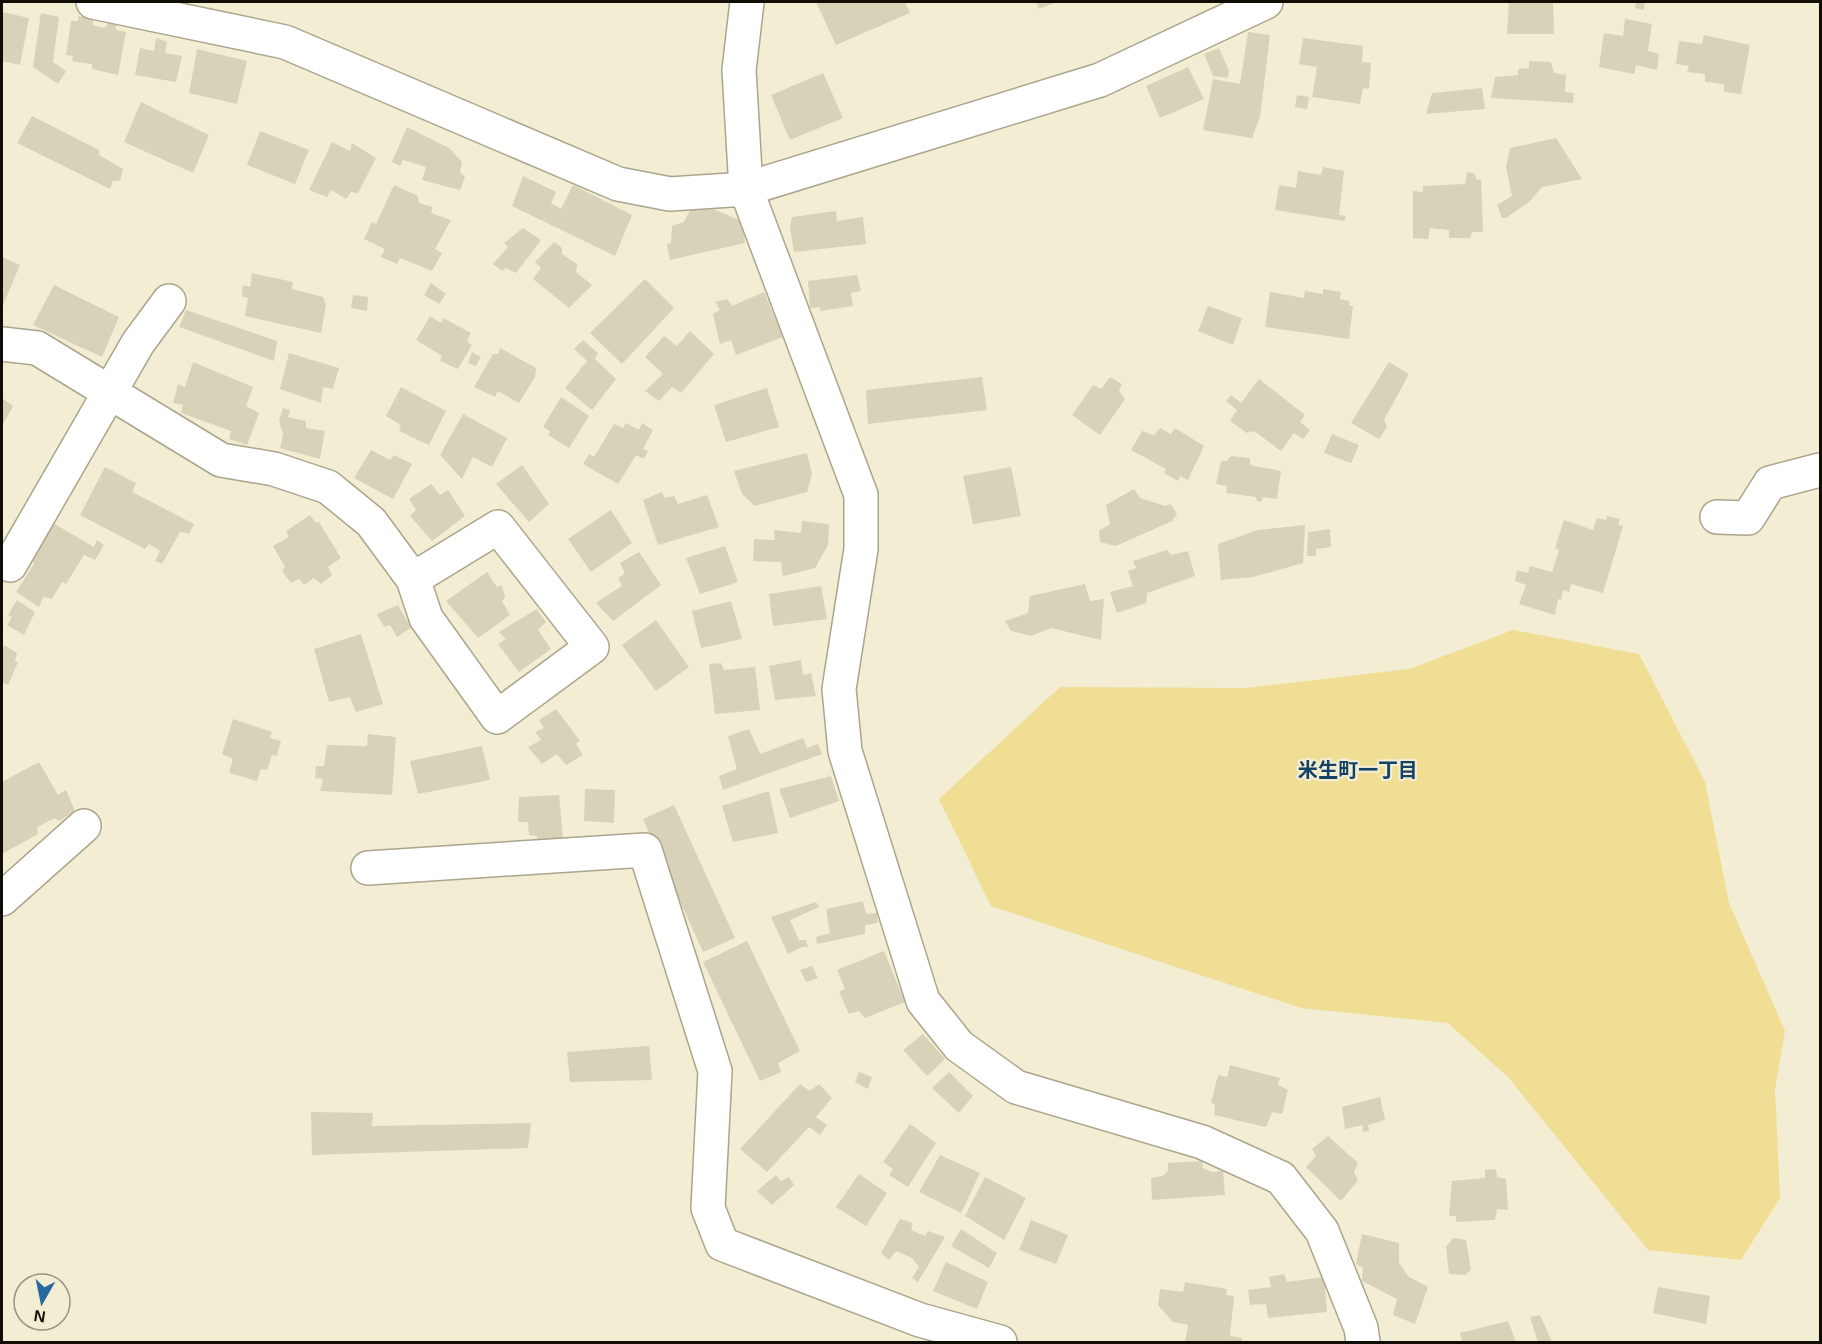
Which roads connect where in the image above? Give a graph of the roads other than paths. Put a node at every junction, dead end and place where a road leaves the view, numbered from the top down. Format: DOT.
graph roads {
  1 [pos="93,2"];
  2 [pos="747,2"];
  3 [pos="1266,2"];
  4 [pos="746,189"];
  5 [pos="169,301"];
  6 [pos="2,344"];
  7 [pos="111,392"];
  8 [pos="1821,470"];
  9 [pos="1717,517"];
  10 [pos="9,565"];
  11 [pos="413,579"];
  12 [pos="84,826"];
  13 [pos="368,868"];
  14 [pos="2,899"];
  15 [pos="916,1331"];
  16 [pos="1000,1342"];
  17 [pos="1363,1342"];
  1 -- 4 [label="street"];
  2 -- 4 [label="street"];
  3 -- 4 [label="street"];
  4 -- 17 [label="street"];
  5 -- 7 [label="street"];
  6 -- 7 [label="street"];
  7 -- 10 [label="street"];
  7 -- 11 [label="street"];
  8 -- 9 [label="street"];
  11 -- 11 [label="street"];
  12 -- 14 [label="street"];
  13 -- 15 [label="street"];
  15 -- 16 [label="street"];
}
